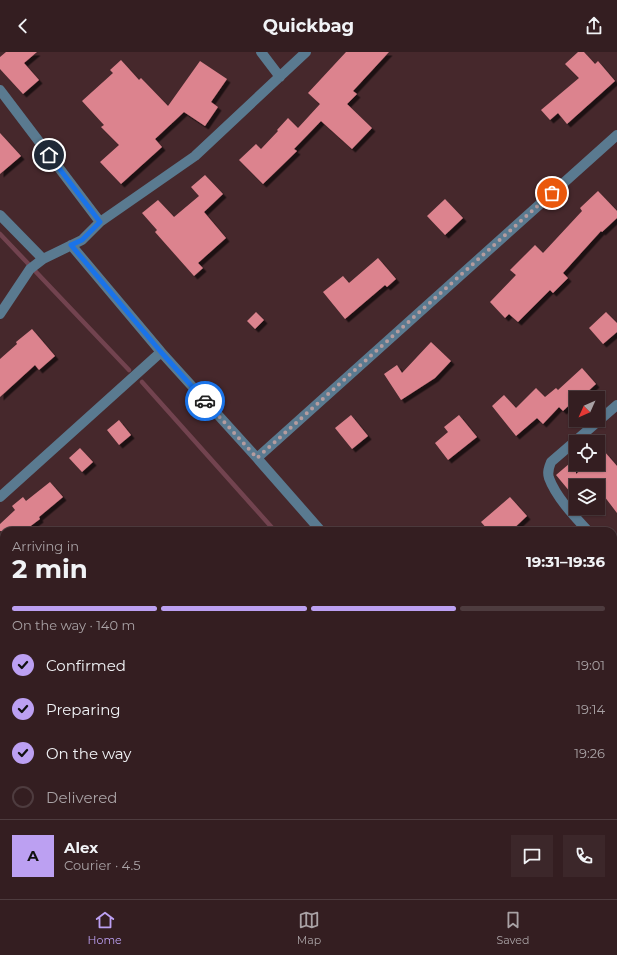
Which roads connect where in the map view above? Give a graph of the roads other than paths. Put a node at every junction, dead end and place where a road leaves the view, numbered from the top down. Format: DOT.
graph roads {
  1 [pos="261,52"];
  2 [pos="306,52"];
  3 [pos="280,77"];
  4 [pos="0,90"];
  5 [pos="615,141"];
  6 [pos="0,214"];
  7 [pos="100,222"];
  8 [pos="71,245"];
  9 [pos="43,259"];
  10 [pos="0,314"];
  11 [pos="161,352"];
  12 [pos="617,405"];
  13 [pos="257,458"];
  14 [pos="0,497"];
  15 [pos="317,527"];
  16 [pos="585,527"];
  1 -- 3 [label="street"];
  2 -- 3 [label="street"];
  3 -- 7 [label="street"];
  4 -- 7 [label="street"];
  5 -- 13 [label="street"];
  6 -- 9 [label="street"];
  7 -- 8 [label="street"];
  8 -- 9 [label="street"];
  8 -- 11 [label="street"];
  9 -- 10 [label="street"];
  11 -- 13 [label="street"];
  11 -- 14 [label="street"];
  12 -- 16 [label="street"];
  13 -- 15 [label="street"];
}
